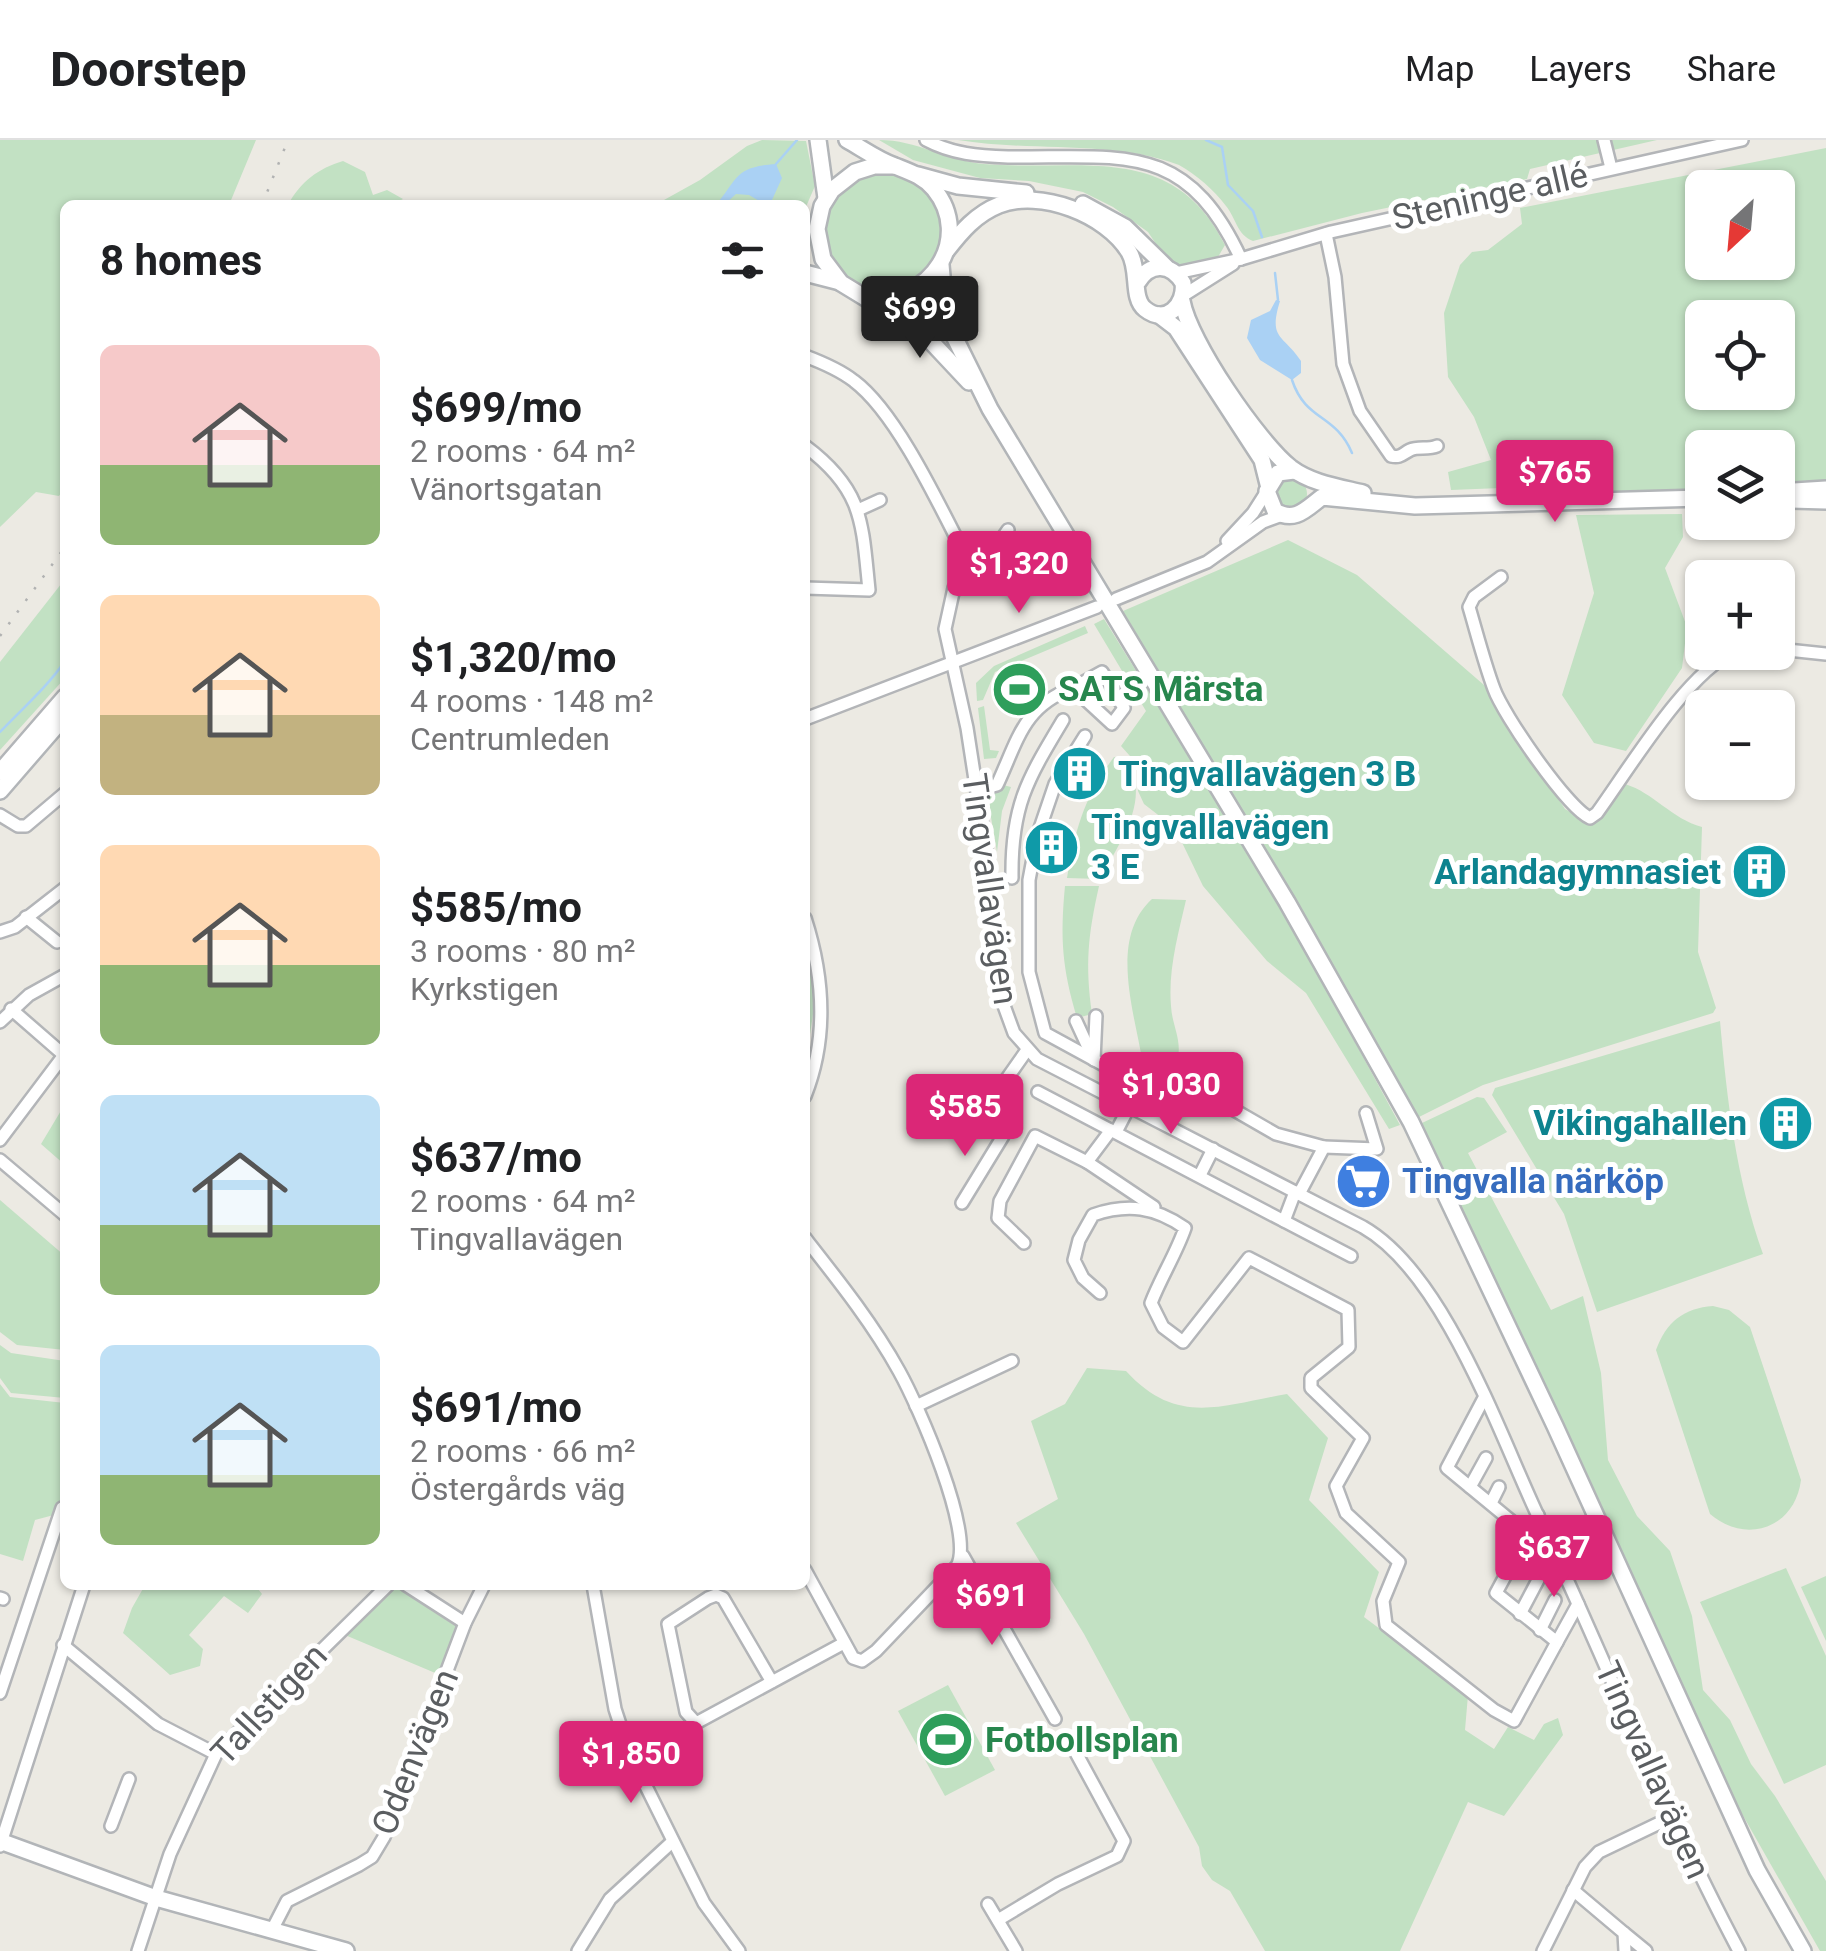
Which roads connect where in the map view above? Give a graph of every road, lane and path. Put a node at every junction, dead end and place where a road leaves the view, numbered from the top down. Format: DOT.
graph roads {
  1 [pos="818,140"];
  2 [pos="848,140"];
  3 [pos="862,140"];
  4 [pos="926,140"];
  5 [pos="1604,140"];
  6 [pos="1742,140"];
  7 [pos="894,166"];
  8 [pos="1611,168"];
  9 [pos="918,175"];
  10 [pos="982,188"];
  11 [pos="826,198"];
  12 [pos="820,214"];
  13 [pos="810,222"];
  14 [pos="1326,234"];
  15 [pos="944,257"];
  16 [pos="1240,259"];
  17 [pos="1171,270"];
  18 [pos="810,274"];
  19 [pos="841,282"];
  20 [pos="1138,282"];
  21 [pos="866,296"];
  22 [pos="1183,298"];
  23 [pos="1159,314"];
  24 [pos="810,359"];
  25 [pos="990,409"];
  26 [pos="1437,446"];
  27 [pos="810,451"];
  28 [pos="1301,475"];
  29 [pos="1268,488"];
  30 [pos="1826,488"];
  31 [pos="1795,491"];
  32 [pos="1685,498"];
  33 [pos="880,500"];
  34 [pos="1795,500"];
  35 [pos="1826,500"];
  36 [pos="1415,506"];
  37 [pos="1309,507"];
  38 [pos="858,510"];
  39 [pos="1282,515"];
  40 [pos="1008,530"];
  41 [pos="968,561"];
  42 [pos="1207,562"];
  43 [pos="1501,577"];
  44 [pos="810,588"];
  45 [pos="1116,599"];
  46 [pos="1097,606"];
  47 [pos="1795,651"];
  48 [pos="1826,654"];
  49 [pos="953,662"];
  50 [pos="1707,670"];
  51 [pos="1074,688"];
  52 [pos="60,704"];
  53 [pos="810,717"];
  54 [pos="1063,720"];
  55 [pos="60,722"];
  56 [pos="1085,736"];
  57 [pos="0,772"];
  58 [pos="976,790"];
  59 [pos="0,792"];
  60 [pos="60,796"];
  61 [pos="0,815"];
  62 [pos="990,877"];
  63 [pos="1012,878"];
  64 [pos="1029,880"];
  65 [pos="60,892"];
  66 [pos="26,918"];
  67 [pos="0,932"];
  68 [pos="810,941"];
  69 [pos="58,942"];
  70 [pos="60,977"];
  71 [pos="12,1010"];
  72 [pos="1096,1016"];
  73 [pos="1076,1021"];
  74 [pos="0,1022"];
  75 [pos="1027,1050"];
  76 [pos="60,1052"];
  77 [pos="1094,1060"];
  78 [pos="60,1061"];
  79 [pos="810,1077"];
  80 [pos="1144,1087"];
  81 [pos="1038,1092"];
  82 [pos="1132,1106"];
  83 [pos="1366,1113"];
  84 [pos="1114,1131"];
  85 [pos="0,1140"];
  86 [pos="1324,1148"];
  87 [pos="1213,1149"];
  88 [pos="0,1160"];
  89 [pos="1087,1162"];
  90 [pos="1200,1175"];
  91 [pos="1297,1193"];
  92 [pos="962,1203"];
  93 [pos="60,1211"];
  94 [pos="1163,1212"];
  95 [pos="1284,1220"];
  96 [pos="1024,1242"];
  97 [pos="810,1245"];
  98 [pos="1351,1256"];
  99 [pos="1100,1294"];
  100 [pos="1012,1361"];
  101 [pos="1484,1398"];
  102 [pos="916,1406"];
  103 [pos="1486,1458"];
  104 [pos="1470,1487"];
  105 [pos="1499,1487"];
  106 [pos="1490,1503"];
  107 [pos="60,1514"];
  108 [pos="1538,1515"];
  109 [pos="1528,1534"];
  110 [pos="963,1556"];
  111 [pos="1547,1563"];
  112 [pos="810,1579"];
  113 [pos="82,1590"];
  114 [pos="383,1590"];
  115 [pos="414,1590"];
  116 [pos="482,1590"];
  117 [pos="593,1590"];
  118 [pos="1555,1600"];
  119 [pos="1578,1604"];
  120 [pos="1520,1614"];
  121 [pos="465,1623"];
  122 [pos="1540,1630"];
  123 [pos="1557,1642"];
  124 [pos="844,1643"];
  125 [pos="63,1645"];
  126 [pos="772,1682"];
  127 [pos="0,1692"];
  128 [pos="1055,1719"];
  129 [pos="1068,1738"];
  130 [pos="216,1754"];
  131 [pos="128,1779"];
  132 [pos="1672,1817"];
  133 [pos="110,1826"];
  134 [pos="672,1842"];
  135 [pos="1,1843"];
  136 [pos="1573,1890"];
  137 [pos="156,1898"];
  138 [pos="988,1904"];
  139 [pos="998,1920"];
  140 [pos="272,1930"];
  141 [pos="1624,1933"];
  142 [pos="138,1951"];
  143 [pos="346,1951"];
  144 [pos="578,1951"];
  145 [pos="739,1951"];
  146 [pos="1016,1951"];
  147 [pos="1543,1951"];
  148 [pos="1625,1951"];
  149 [pos="1646,1951"];
  150 [pos="1739,1951"];
  151 [pos="1803,1951"];
  1 -- 11 [label="main road"];
  2 -- 7 [label="main road"];
  3 -- 10 [label="main road"];
  4 -- 16 [label="street"];
  5 -- 8 [label="street"];
  6 -- 8 [label="street, Steninge allé"];
  7 -- 9 [label="main road"];
  7 -- 11 [label="main road"];
  8 -- 14 [label="street, Steninge allé"];
  9 -- 10 [label="main road"];
  9 -- 15 [label="main road"];
  10 -- 17 [label="main road"];
  11 -- 12 [label="main road"];
  12 -- 13 [label="main road"];
  12 -- 19 [label="main road"];
  14 -- 16 [label="street, Steninge allé"];
  14 -- 26 [label="street"];
  15 -- 20 [label="main road"];
  15 -- 21 [label="main road"];
  15 -- 25 [label="main road"];
  16 -- 17 [label="street, Steninge allé"];
  16 -- 22 [label="street, Steninge allé"];
  17 -- 20 [label="main road"];
  17 -- 22 [label="main road"];
  18 -- 19 [label="main road"];
  19 -- 21 [label="main road"];
  20 -- 23 [label="main road"];
  21 -- 25 [label="main road"];
  22 -- 23 [label="main road"];
  22 -- 28 [label="main road"];
  23 -- 29 [label="main road"];
  24 -- 41 [label="street"];
  25 -- 151 [label="main road"];
  27 -- 38 [label="street"];
  28 -- 29 [label="main road"];
  28 -- 36 [label="main road"];
  28 -- 37 [label="main road"];
  29 -- 39 [label="main road"];
  29 -- 42 [label="street"];
  30 -- 31 [label="main road"];
  32 -- 36 [label="main road"];
  33 -- 38 [label="street"];
  34 -- 35 [label="main road"];
  36 -- 37 [label="main road"];
  37 -- 39 [label="main road"];
  38 -- 44 [label="street"];
  39 -- 42 [label="street"];
  40 -- 41 [label="street"];
  41 -- 49 [label="street, Tingvallavägen"];
  42 -- 45 [label="street"];
  43 -- 50 [label="street"];
  46 -- 49 [label="street"];
  47 -- 48 [label="street"];
  49 -- 53 [label="street"];
  49 -- 58 [label="street, Tingvallavägen"];
  51 -- 51 [label="street"];
  51 -- 58 [label="street"];
  52 -- 57 [label="main road"];
  54 -- 63 [label="street"];
  55 -- 59 [label="main road"];
  56 -- 64 [label="street"];
  58 -- 62 [label="street, Tingvallavägen"];
  60 -- 61 [label="street"];
  62 -- 63 [label="street"];
  62 -- 75 [label="street, Tingvallavägen"];
  63 -- 64 [label="street"];
  64 -- 77 [label="street"];
  65 -- 66 [label="street"];
  66 -- 67 [label="street"];
  66 -- 69 [label="street"];
  68 -- 79 [label="street"];
  70 -- 71 [label="street"];
  71 -- 74 [label="street"];
  71 -- 76 [label="street"];
  72 -- 77 [label="street"];
  73 -- 77 [label="street"];
  75 -- 82 [label="street, Tingvallavägen"];
  75 -- 92 [label="street"];
  77 -- 80 [label="street"];
  78 -- 85 [label="street"];
  80 -- 82 [label="street"];
  80 -- 86 [label="street"];
  81 -- 84 [label="street"];
  82 -- 84 [label="street"];
  82 -- 87 [label="street, Tingvallavägen"];
  83 -- 86 [label="street"];
  84 -- 89 [label="street"];
  84 -- 90 [label="street"];
  86 -- 91 [label="street"];
  87 -- 90 [label="street"];
  87 -- 91 [label="street, Tingvallavägen"];
  88 -- 93 [label="street"];
  89 -- 94 [label="street"];
  89 -- 96 [label="street"];
  90 -- 95 [label="street"];
  91 -- 95 [label="street"];
  91 -- 101 [label="street, Tingvallavägen"];
  94 -- 99 [label="street"];
  94 -- 123 [label="street"];
  95 -- 98 [label="street"];
  97 -- 102 [label="street"];
  100 -- 102 [label="street"];
  101 -- 104 [label="street"];
  101 -- 108 [label="street, Tingvallavägen"];
  102 -- 110 [label="street"];
  103 -- 104 [label="street"];
  104 -- 106 [label="street"];
  105 -- 106 [label="street"];
  106 -- 109 [label="street"];
  107 -- 127 [label="street"];
  108 -- 109 [label="street"];
  108 -- 119 [label="street, Tingvallavägen"];
  109 -- 120 [label="street"];
  110 -- 124 [label="street"];
  110 -- 128 [label="street"];
  111 -- 120 [label="street"];
  112 -- 124 [label="street"];
  113 -- 125 [label="street"];
  114 -- 130 [label="street, Tallstigen"];
  115 -- 121 [label="street"];
  116 -- 121 [label="street, Odenvägen"];
  117 -- 134 [label="street"];
  118 -- 122 [label="street"];
  119 -- 123 [label="street"];
  119 -- 132 [label="street, Tingvallavägen"];
  120 -- 122 [label="street"];
  121 -- 140 [label="street, Odenvägen"];
  122 -- 123 [label="street"];
  124 -- 126 [label="street"];
  125 -- 130 [label="street"];
  125 -- 135 [label="street"];
  126 -- 126 [label="street"];
  129 -- 139 [label="street"];
  130 -- 137 [label="street, Tallstigen"];
  131 -- 133 [label="street"];
  132 -- 136 [label="street"];
  132 -- 150 [label="street, Tingvallavägen"];
  134 -- 144 [label="street"];
  134 -- 145 [label="street"];
  135 -- 137 [label="main road"];
  136 -- 141 [label="street"];
  136 -- 147 [label="street"];
  137 -- 140 [label="main road"];
  137 -- 142 [label="street, Tallstigen"];
  138 -- 139 [label="street"];
  139 -- 146 [label="street"];
  140 -- 143 [label="main road"];
  141 -- 148 [label="street"];
  141 -- 149 [label="street"];
}
